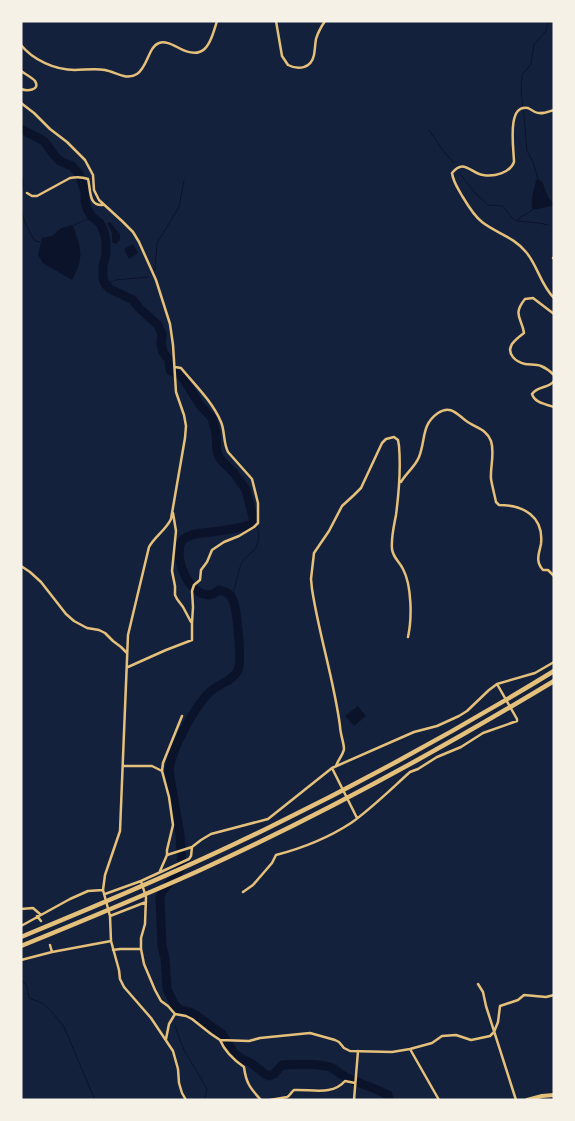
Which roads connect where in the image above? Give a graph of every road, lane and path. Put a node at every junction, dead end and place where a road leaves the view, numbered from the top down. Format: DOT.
graph roads {
  1 [pos="217,21"];
  2 [pos="276,21"];
  3 [pos="325,21"];
  4 [pos="21,45"];
  5 [pos="21,71"];
  6 [pos="21,89"];
  7 [pos="21,104"];
  8 [pos="554,110"];
  9 [pos="27,193"];
  10 [pos="103,205"];
  11 [pos="554,298"];
  12 [pos="554,314"];
  13 [pos="175,367"];
  14 [pos="554,375"];
  15 [pos="554,381"];
  16 [pos="554,407"];
  17 [pos="400,483"];
  18 [pos="172,512"];
  19 [pos="21,566"];
  20 [pos="554,576"];
  21 [pos="192,623"];
  22 [pos="408,637"];
  23 [pos="128,655"];
  24 [pos="554,662"];
  25 [pos="127,668"];
  26 [pos="554,671"];
  27 [pos="554,681"];
  28 [pos="497,684"];
  29 [pos="182,716"];
  30 [pos="123,766"];
  31 [pos="336,766"];
  32 [pos="332,770"];
  33 [pos="162,771"];
  34 [pos="357,818"];
  35 [pos="192,847"];
  36 [pos="167,855"];
  37 [pos="160,872"];
  38 [pos="141,881"];
  39 [pos="104,890"];
  40 [pos="243,892"];
  41 [pos="105,894"];
  42 [pos="146,902"];
  43 [pos="21,909"];
  44 [pos="39,915"];
  45 [pos="110,916"];
  46 [pos="41,921"];
  47 [pos="21,926"];
  48 [pos="21,937"];
  49 [pos="111,941"];
  50 [pos="50,945"];
  51 [pos="21,946"];
  52 [pos="141,949"];
  53 [pos="114,950"];
  54 [pos="52,952"];
  55 [pos="21,960"];
  56 [pos="478,984"];
  57 [pos="554,995"];
  58 [pos="175,1014"];
  59 [pos="494,1032"];
  60 [pos="166,1039"];
  61 [pos="220,1040"];
  62 [pos="410,1049"];
  63 [pos="358,1051"];
  64 [pos="355,1083"];
  65 [pos="554,1095"];
  66 [pos="186,1100"];
  67 [pos="261,1100"];
  68 [pos="270,1100"];
  69 [pos="354,1100"];
  70 [pos="439,1100"];
  71 [pos="516,1100"];
  72 [pos="527,1100"];
  1 -- 4 [label="street"];
  2 -- 3 [label="street"];
  5 -- 6 [label="street"];
  7 -- 10 [label="street"];
  8 -- 11 [label="street"];
  9 -- 10 [label="street"];
  10 -- 13 [label="street"];
  12 -- 14 [label="street"];
  13 -- 18 [label="street"];
  13 -- 21 [label="street"];
  15 -- 16 [label="street"];
  17 -- 20 [label="street"];
  17 -- 22 [label="street"];
  17 -- 31 [label="street"];
  18 -- 21 [label="street"];
  18 -- 23 [label="street"];
  19 -- 23 [label="street"];
  21 -- 25 [label="street"];
  23 -- 25 [label="street"];
  24 -- 28 [label="street"];
  25 -- 30 [label="street"];
  26 -- 48 [label="highway"];
  27 -- 51 [label="highway"];
  28 -- 31 [label="street"];
  28 -- 34 [label="street"];
  29 -- 33 [label="street"];
  30 -- 33 [label="street"];
  30 -- 39 [label="street"];
  31 -- 32 [label="street"];
  32 -- 34 [label="street"];
  32 -- 35 [label="street"];
  33 -- 36 [label="street"];
  34 -- 40 [label="street"];
  35 -- 36 [label="street"];
  35 -- 37 [label="street"];
  36 -- 37 [label="street"];
  37 -- 38 [label="street"];
  38 -- 41 [label="street"];
  38 -- 42 [label="street"];
  39 -- 41 [label="street"];
  39 -- 44 [label="street"];
  41 -- 45 [label="street"];
  42 -- 45 [label="street"];
  42 -- 52 [label="street"];
  43 -- 44 [label="street"];
  44 -- 46 [label="street"];
  44 -- 47 [label="street"];
  45 -- 49 [label="street"];
  49 -- 53 [label="street"];
  49 -- 54 [label="street"];
  50 -- 54 [label="street"];
  52 -- 53 [label="street"];
  52 -- 58 [label="street"];
  53 -- 60 [label="street"];
  54 -- 55 [label="street"];
  56 -- 59 [label="street"];
  57 -- 59 [label="street"];
  58 -- 60 [label="street"];
  58 -- 61 [label="street"];
  59 -- 62 [label="street"];
  59 -- 71 [label="street"];
  60 -- 66 [label="street"];
  61 -- 63 [label="street"];
  61 -- 67 [label="street"];
  62 -- 63 [label="street"];
  62 -- 70 [label="street"];
  63 -- 64 [label="street"];
  64 -- 68 [label="street"];
  64 -- 69 [label="street"];
  65 -- 72 [label="main road"];
}
